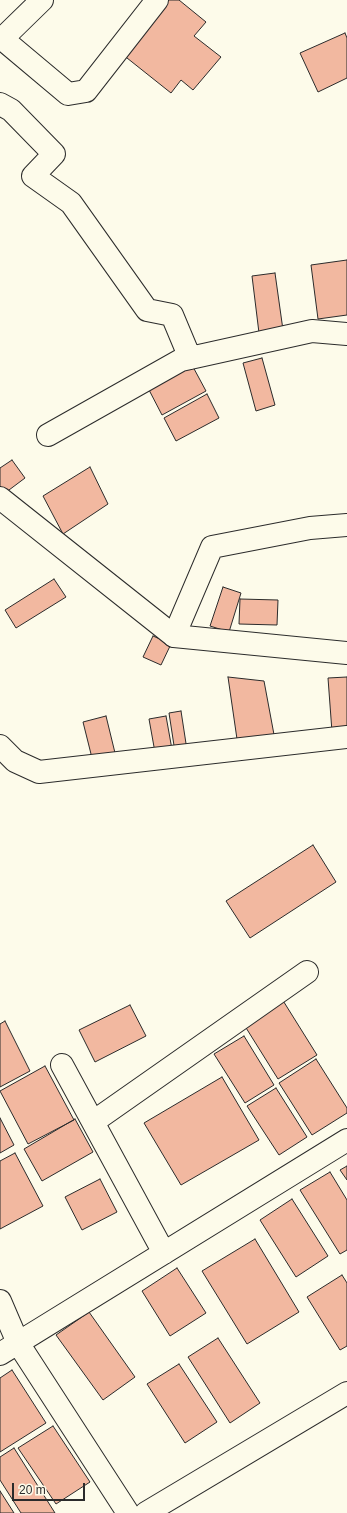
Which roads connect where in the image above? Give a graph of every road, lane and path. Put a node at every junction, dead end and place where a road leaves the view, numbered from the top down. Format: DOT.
graph roads {
  1 [pos="42,0"];
  2 [pos="157,0"];
  3 [pos="1,38"];
  4 [pos="0,104"];
  5 [pos="347,334"];
  6 [pos="190,358"];
  7 [pos="48,435"];
  8 [pos="0,498"];
  9 [pos="347,525"];
  10 [pos="174,636"];
  11 [pos="347,653"];
  12 [pos="347,737"];
  13 [pos="0,746"];
  14 [pos="307,972"];
  15 [pos="62,1065"];
  16 [pos="93,1122"];
  17 [pos="347,1140"];
  18 [pos="164,1253"];
  19 [pos="0,1301"];
  20 [pos="9,1349"];
  21 [pos="347,1393"];
  22 [pos="128,1513"];
  23 [pos="146,1513"];
  1 -- 3 [label="street"];
  2 -- 3 [label="street"];
  4 -- 6 [label="street"];
  5 -- 6 [label="street"];
  6 -- 7 [label="street"];
  8 -- 10 [label="street"];
  9 -- 10 [label="street"];
  10 -- 11 [label="street"];
  12 -- 13 [label="street"];
  14 -- 16 [label="street"];
  15 -- 16 [label="street"];
  16 -- 18 [label="street"];
  17 -- 18 [label="street"];
  18 -- 20 [label="street"];
  19 -- 20 [label="street"];
  20 -- 22 [label="street"];
  21 -- 23 [label="street"];
}
